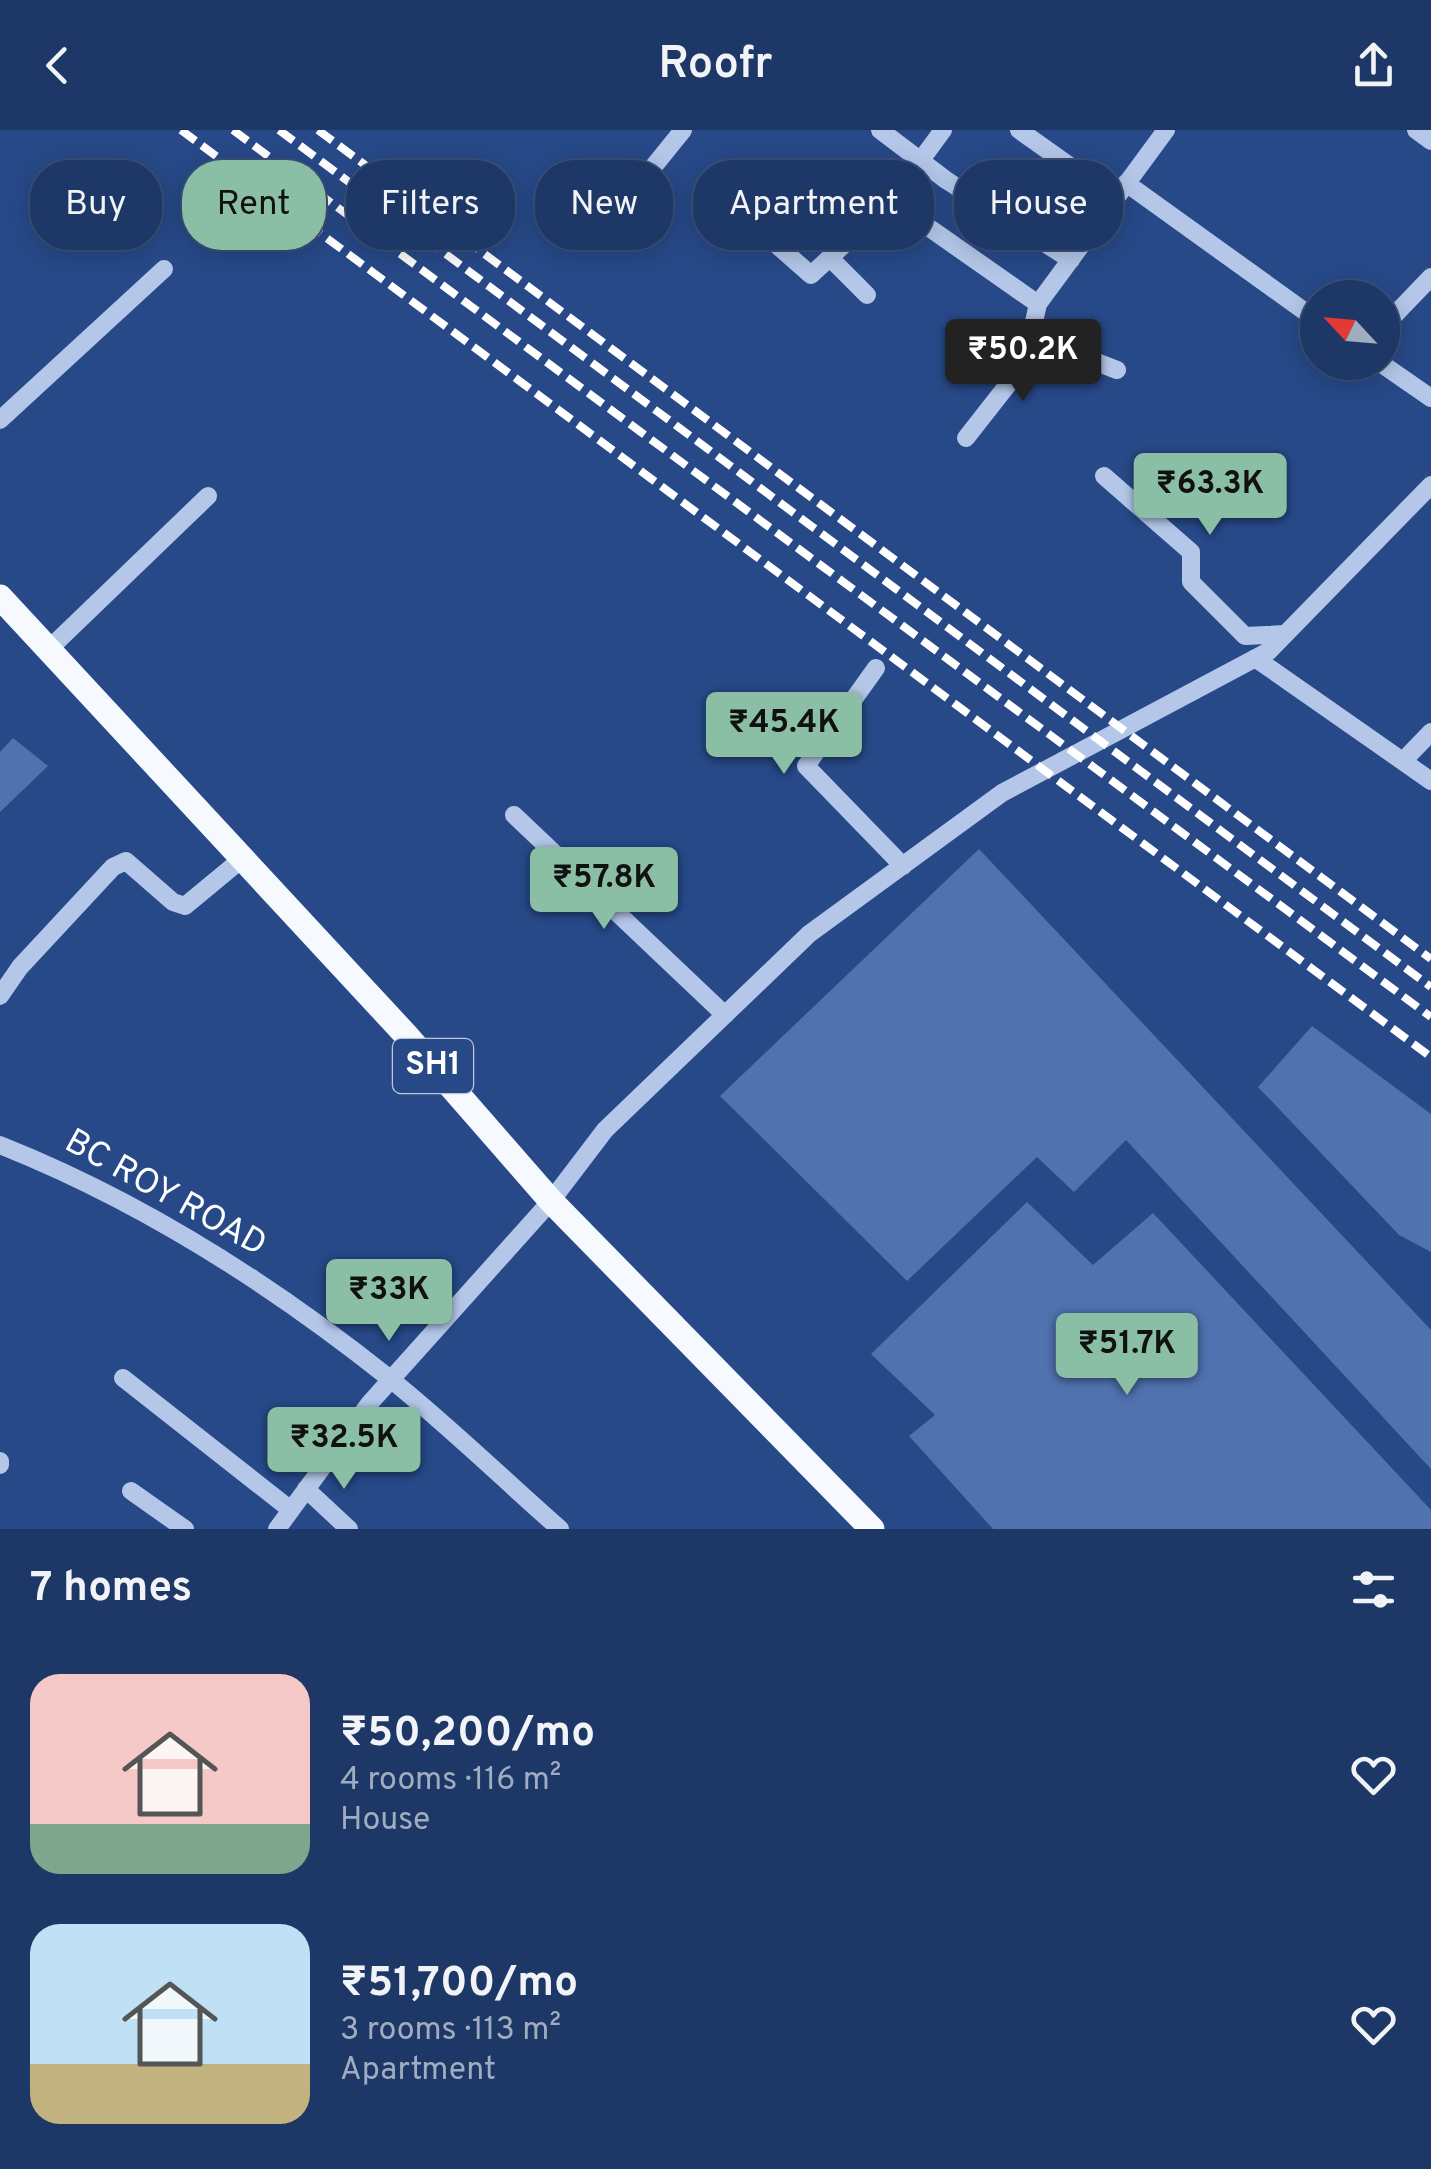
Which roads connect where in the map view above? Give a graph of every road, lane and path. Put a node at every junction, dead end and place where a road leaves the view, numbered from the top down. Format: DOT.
graph roads {
  1 [pos="683,130"];
  2 [pos="880,130"];
  3 [pos="943,130"];
  4 [pos="1019,130"];
  5 [pos="1166,130"];
  6 [pos="1416,130"];
  7 [pos="1431,141"];
  8 [pos="659,160"];
  9 [pos="919,160"];
  10 [pos="921,160"];
  11 [pos="1069,160"];
  12 [pos="934,170"];
  13 [pos="1123,187"];
  14 [pos="1123,193"];
  15 [pos="934,231"];
  16 [pos="783,250"];
  17 [pos="839,250"];
  18 [pos="1077,250"];
  19 [pos="831,258"];
  20 [pos="1070,260"];
  21 [pos="164,269"];
  22 [pos="1431,278"];
  23 [pos="867,295"];
  24 [pos="1038,304"];
  25 [pos="1300,308"];
  26 [pos="1400,310"];
  27 [pos="1042,341"];
  28 [pos="1117,370"];
  29 [pos="1400,377"];
  30 [pos="1431,398"];
  31 [pos="0,420"];
  32 [pos="966,438"];
  33 [pos="1104,476"];
  34 [pos="1431,485"];
  35 [pos="208,496"];
  36 [pos="0,598"];
  37 [pos="1285,634"];
  38 [pos="48,650"];
  39 [pos="1255,658"];
  40 [pos="876,668"];
  41 [pos="1431,732"];
  42 [pos="1403,761"];
  43 [pos="1431,781"];
  44 [pos="514,814"];
  45 [pos="243,858"];
  46 [pos="903,866"];
  47 [pos="0,996"];
  48 [pos="726,1015"];
  49 [pos="0,1145"];
  50 [pos="551,1201"];
  51 [pos="123,1378"];
  52 [pos="390,1378"];
  53 [pos="306,1489"];
  54 [pos="130,1490"];
  55 [pos="291,1510"];
  56 [pos="185,1529"];
  57 [pos="277,1529"];
  58 [pos="349,1529"];
  59 [pos="560,1529"];
  60 [pos="872,1529"];
  1 -- 8 [label="street"];
  2 -- 9 [label="street"];
  3 -- 10 [label="street"];
  4 -- 11 [label="street"];
  5 -- 13 [label="street"];
  6 -- 7 [label="street"];
  12 -- 20 [label="street"];
  14 -- 25 [label="street"];
  15 -- 24 [label="street"];
  16 -- 19 [label="street"];
  17 -- 19 [label="street"];
  18 -- 20 [label="street"];
  19 -- 23 [label="street"];
  20 -- 24 [label="street"];
  21 -- 31 [label="street"];
  22 -- 26 [label="street"];
  24 -- 27 [label="street"];
  27 -- 28 [label="street"];
  27 -- 32 [label="street"];
  29 -- 30 [label="street"];
  33 -- 37 [label="street"];
  34 -- 37 [label="street"];
  35 -- 38 [label="street"];
  36 -- 38 [label="main road, SH1"];
  37 -- 39 [label="street"];
  38 -- 45 [label="main road, SH1"];
  39 -- 42 [label="street"];
  39 -- 46 [label="street"];
  40 -- 46 [label="street"];
  41 -- 42 [label="street"];
  42 -- 43 [label="street"];
  44 -- 48 [label="street"];
  45 -- 47 [label="street"];
  45 -- 50 [label="main road, SH1"];
  46 -- 48 [label="street"];
  48 -- 50 [label="street"];
  49 -- 52 [label="street, BC ROY ROAD"];
  50 -- 52 [label="street"];
  50 -- 60 [label="main road, SH1"];
  51 -- 55 [label="street"];
  52 -- 53 [label="street"];
  52 -- 59 [label="street, BC ROY ROAD"];
  53 -- 55 [label="street"];
  53 -- 58 [label="street"];
  54 -- 56 [label="street"];
  55 -- 57 [label="street"];
}
